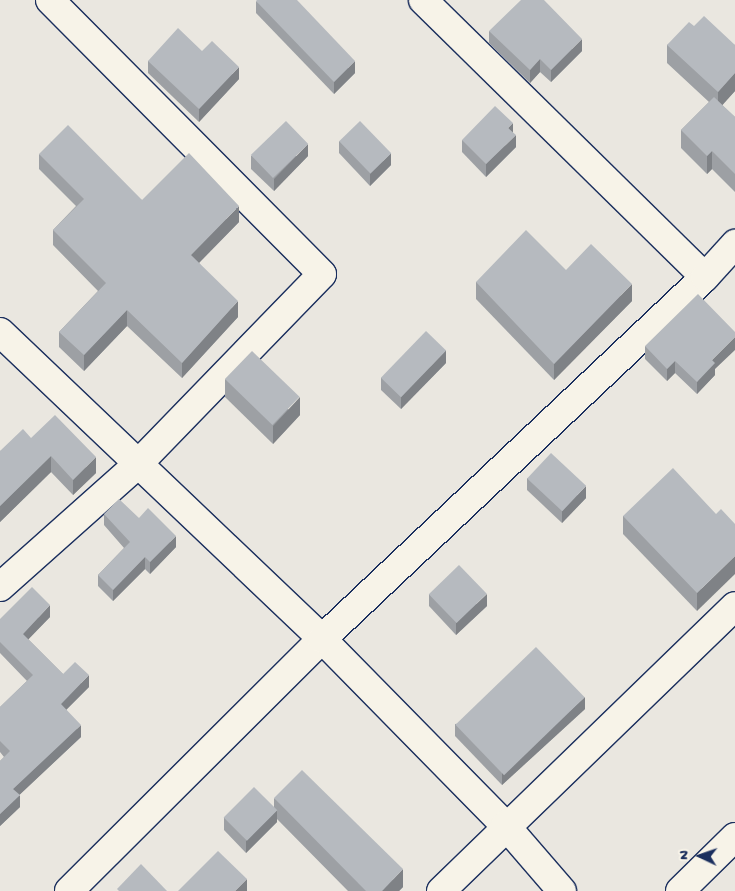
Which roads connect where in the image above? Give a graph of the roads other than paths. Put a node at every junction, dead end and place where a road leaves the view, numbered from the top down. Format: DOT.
graph roads {
  1 [pos="50,0"];
  2 [pos="422,0"];
  3 [pos="735,244"];
  4 [pos="705,277"];
  5 [pos="0,332"];
  6 [pos="138,464"];
  7 [pos="0,587"];
  8 [pos="735,606"];
  9 [pos="322,639"];
  10 [pos="505,825"];
  11 [pos="735,837"];
  12 [pos="69,891"];
  13 [pos="441,891"];
  14 [pos="562,891"];
  15 [pos="680,891"];
  1 -- 6 [label="street"];
  2 -- 4 [label="street"];
  3 -- 4 [label="street"];
  4 -- 9 [label="street"];
  5 -- 6 [label="street"];
  6 -- 7 [label="street"];
  6 -- 9 [label="street"];
  8 -- 10 [label="street"];
  9 -- 10 [label="street"];
  9 -- 12 [label="street"];
  10 -- 13 [label="street"];
  10 -- 14 [label="street"];
  11 -- 15 [label="street"];
}
